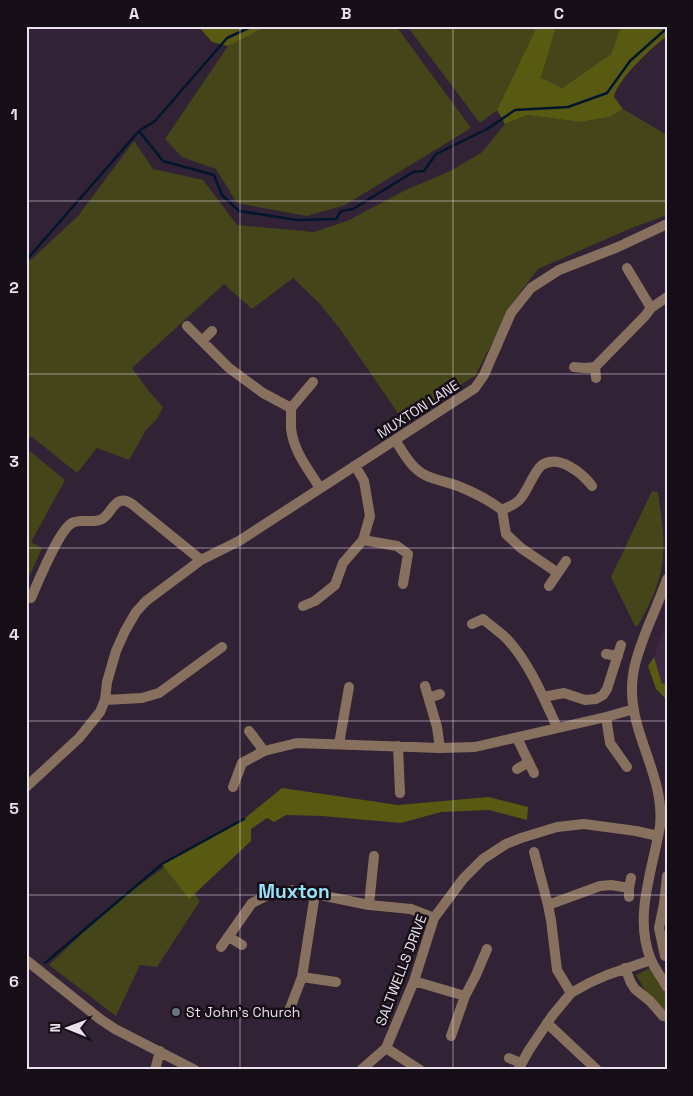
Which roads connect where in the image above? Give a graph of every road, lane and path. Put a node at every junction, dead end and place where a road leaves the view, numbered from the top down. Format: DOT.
graph roads {
  1 [pos="667,224"];
  2 [pos="628,268"];
  3 [pos="667,297"];
  4 [pos="651,308"];
  5 [pos="187,326"];
  6 [pos="212,331"];
  7 [pos="202,341"];
  8 [pos="574,367"];
  9 [pos="595,367"];
  10 [pos="596,378"];
  11 [pos="313,382"];
  12 [pos="291,408"];
  13 [pos="395,440"];
  14 [pos="354,466"];
  15 [pos="592,486"];
  16 [pos="320,488"];
  17 [pos="502,510"];
  18 [pos="363,540"];
  19 [pos="201,560"];
  20 [pos="566,561"];
  21 [pos="558,573"];
  22 [pos="667,579"];
  23 [pos="403,584"];
  24 [pos="549,586"];
  25 [pos="31,598"];
  26 [pos="303,606"];
  27 [pos="472,624"];
  28 [pos="621,645"];
  29 [pos="222,647"];
  30 [pos="606,654"];
  31 [pos="618,656"];
  32 [pos="425,686"];
  33 [pos="348,687"];
  34 [pos="440,694"];
  35 [pos="543,697"];
  36 [pos="429,698"];
  37 [pos="105,700"];
  38 [pos="634,710"];
  39 [pos="606,717"];
  40 [pos="557,727"];
  41 [pos="249,731"];
  42 [pos="517,738"];
  43 [pos="339,744"];
  44 [pos="398,746"];
  45 [pos="440,748"];
  46 [pos="264,751"];
  47 [pos="529,762"];
  48 [pos="627,767"];
  49 [pos="517,769"];
  50 [pos="534,773"];
  51 [pos="26,787"];
  52 [pos="233,787"];
  53 [pos="400,793"];
  54 [pos="658,836"];
  55 [pos="534,852"];
  56 [pos="374,856"];
  57 [pos="667,876"];
  58 [pos="630,887"];
  59 [pos="315,894"];
  60 [pos="665,904"];
  61 [pos="369,905"];
  62 [pos="548,905"];
  63 [pos="434,918"];
  64 [pos="228,937"];
  65 [pos="242,945"];
  66 [pos="221,947"];
  67 [pos="486,949"];
  68 [pos="665,956"];
  69 [pos="26,960"];
  70 [pos="651,960"];
  71 [pos="625,968"];
  72 [pos="302,977"];
  73 [pos="414,981"];
  74 [pos="336,982"];
  75 [pos="667,987"];
  76 [pos="571,994"];
  77 [pos="465,996"];
  78 [pos="289,1011"];
  79 [pos="664,1016"];
  80 [pos="547,1023"];
  81 [pos="455,1033"];
  82 [pos="386,1048"];
  83 [pos="160,1052"];
  84 [pos="509,1058"];
  85 [pos="520,1066"];
  86 [pos="155,1070"];
  87 [pos="195,1070"];
  88 [pos="361,1070"];
  89 [pos="420,1070"];
  90 [pos="597,1070"];
  1 -- 13 [label="street, MUXTON LANE"];
  2 -- 4 [label="street"];
  3 -- 4 [label="street"];
  4 -- 9 [label="street"];
  5 -- 7 [label="street"];
  6 -- 7 [label="street"];
  7 -- 12 [label="street"];
  8 -- 9 [label="street"];
  9 -- 10 [label="street"];
  11 -- 12 [label="street"];
  12 -- 16 [label="street"];
  13 -- 14 [label="street, MUXTON LANE"];
  13 -- 17 [label="street"];
  14 -- 16 [label="street, MUXTON LANE"];
  14 -- 18 [label="street"];
  15 -- 17 [label="street"];
  16 -- 19 [label="street, MUXTON LANE"];
  17 -- 21 [label="street"];
  18 -- 23 [label="street"];
  18 -- 26 [label="street"];
  19 -- 25 [label="street"];
  19 -- 37 [label="street, MUXTON LANE"];
  20 -- 21 [label="street"];
  21 -- 24 [label="street"];
  22 -- 38 [label="street"];
  27 -- 35 [label="street"];
  28 -- 31 [label="street"];
  29 -- 37 [label="street"];
  30 -- 31 [label="street"];
  31 -- 35 [label="street"];
  32 -- 36 [label="street"];
  33 -- 43 [label="street"];
  34 -- 36 [label="street"];
  35 -- 40 [label="street"];
  36 -- 45 [label="street"];
  37 -- 51 [label="street, MUXTON LANE"];
  38 -- 39 [label="street"];
  38 -- 54 [label="street"];
  39 -- 40 [label="street"];
  39 -- 48 [label="street"];
  40 -- 42 [label="street"];
  41 -- 46 [label="street"];
  42 -- 45 [label="street"];
  42 -- 47 [label="street"];
  43 -- 44 [label="street"];
  43 -- 46 [label="street"];
  44 -- 45 [label="street"];
  44 -- 53 [label="street"];
  46 -- 52 [label="street"];
  47 -- 49 [label="street"];
  47 -- 50 [label="street"];
  54 -- 63 [label="street, SALTWELLS DRIVE"];
  54 -- 70 [label="street"];
  55 -- 62 [label="street"];
  56 -- 61 [label="street"];
  57 -- 60 [label="street"];
  58 -- 62 [label="street"];
  59 -- 61 [label="street"];
  59 -- 64 [label="street"];
  59 -- 72 [label="street"];
  60 -- 68 [label="street"];
  61 -- 63 [label="street"];
  62 -- 76 [label="street"];
  63 -- 73 [label="street, SALTWELLS DRIVE"];
  64 -- 65 [label="street"];
  64 -- 66 [label="street"];
  67 -- 77 [label="street"];
  69 -- 83 [label="street"];
  70 -- 71 [label="street"];
  70 -- 75 [label="street"];
  71 -- 76 [label="street"];
  71 -- 79 [label="street"];
  72 -- 74 [label="street"];
  72 -- 78 [label="street"];
  73 -- 77 [label="street"];
  73 -- 82 [label="street, SALTWELLS DRIVE"];
  76 -- 80 [label="street"];
  77 -- 81 [label="street"];
  80 -- 85 [label="street"];
  80 -- 90 [label="street"];
  82 -- 88 [label="street, SALTWELLS DRIVE"];
  82 -- 89 [label="street"];
  83 -- 86 [label="street"];
  83 -- 87 [label="street"];
  84 -- 85 [label="street"];
}
